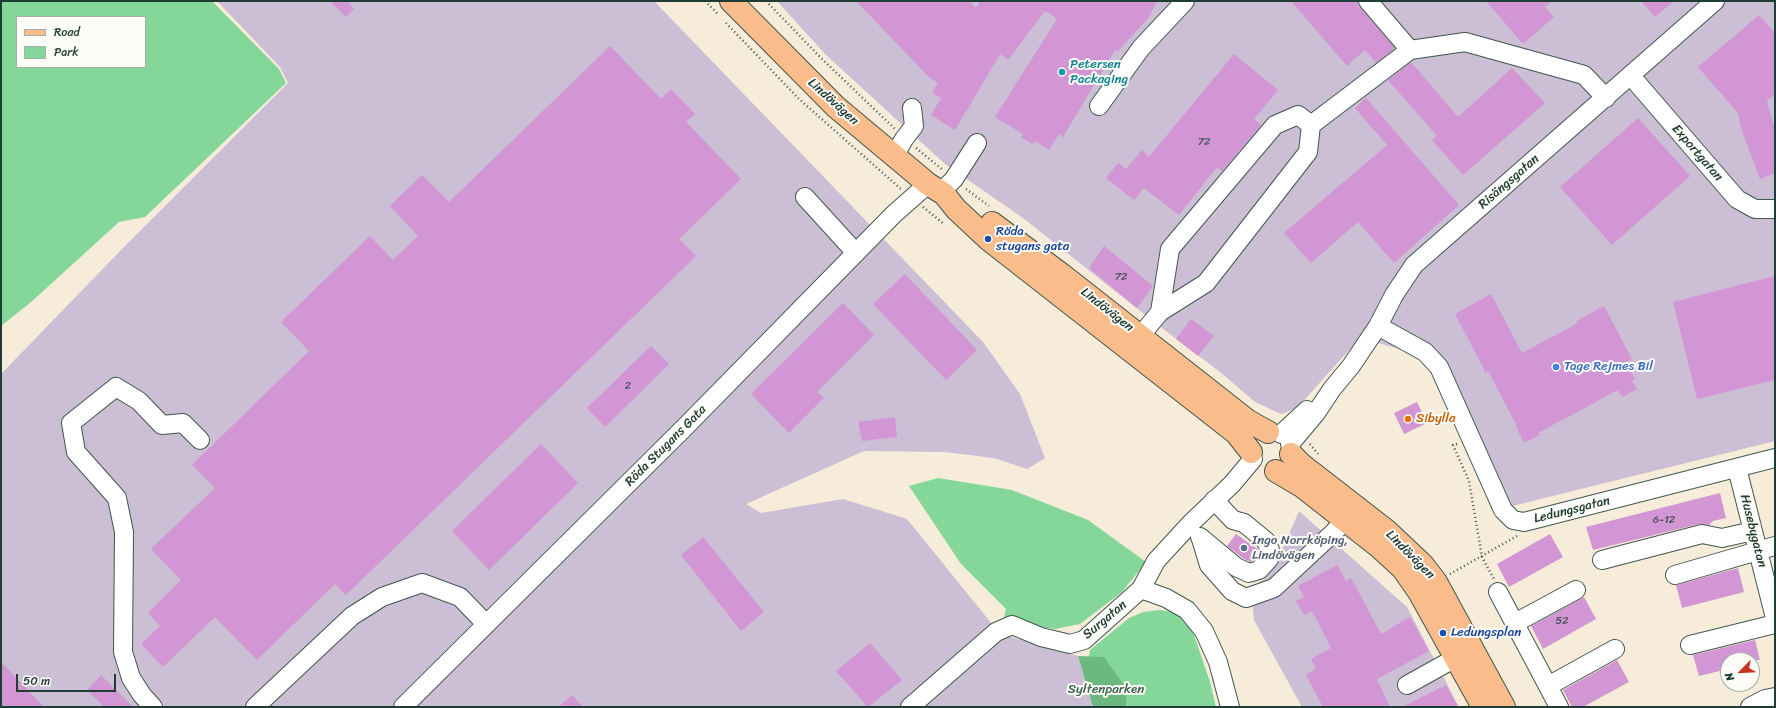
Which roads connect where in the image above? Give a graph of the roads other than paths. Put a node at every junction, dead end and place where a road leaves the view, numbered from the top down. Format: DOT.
graph roads {
  1 [pos="731,1"];
  2 [pos="1184,1"];
  3 [pos="1368,1"];
  4 [pos="1715,1"];
  5 [pos="1410,50"];
  6 [pos="1631,76"];
  7 [pos="1606,98"];
  8 [pos="1099,106"];
  9 [pos="912,108"];
  10 [pos="1311,125"];
  11 [pos="977,143"];
  12 [pos="895,155"];
  13 [pos="937,190"];
  14 [pos="805,197"];
  15 [pos="1775,209"];
  16 [pos="856,253"];
  17 [pos="1160,312"];
  18 [pos="1378,326"];
  19 [pos="1135,343"];
  20 [pos="200,440"];
  21 [pos="1283,441"];
  22 [pos="1775,458"];
  23 [pos="1260,463"];
  24 [pos="1737,468"];
  25 [pos="1214,500"];
  26 [pos="1352,514"];
  27 [pos="1190,524"];
  28 [pos="1753,531"];
  29 [pos="1201,539"];
  30 [pos="1767,549"];
  31 [pos="1602,560"];
  32 [pos="1675,575"];
  33 [pos="1141,589"];
  34 [pos="1576,590"];
  35 [pos="1498,592"];
  36 [pos="1774,610"];
  37 [pos="486,624"];
  38 [pos="1515,624"];
  39 [pos="1775,624"];
  40 [pos="1690,645"];
  41 [pos="1615,648"];
  42 [pos="1464,654"];
  43 [pos="1407,684"];
  44 [pos="1548,686"];
  45 [pos="1775,697"];
  46 [pos="153,707"];
  47 [pos="255,707"];
  48 [pos="403,707"];
  49 [pos="910,707"];
  50 [pos="1230,707"];
  51 [pos="1483,707"];
  52 [pos="1504,707"];
  53 [pos="1559,707"];
  54 [pos="1750,707"];
  1 -- 12 [label="main road, Lindövägen"];
  2 -- 8 [label="street"];
  3 -- 5 [label="street"];
  4 -- 6 [label="street, Risängsgatan"];
  5 -- 7 [label="street"];
  5 -- 10 [label="street"];
  6 -- 7 [label="street, Risängsgatan"];
  6 -- 15 [label="street, Exportgatan"];
  7 -- 18 [label="street, Risängsgatan"];
  9 -- 12 [label="street"];
  10 -- 17 [label="street"];
  10 -- 17 [label="street"];
  11 -- 13 [label="street, Röda Stugans Gata"];
  12 -- 13 [label="main road, Lindövägen"];
  13 -- 16 [label="street, Röda Stugans Gata"];
  13 -- 19 [label="main road, Lindövägen"];
  14 -- 16 [label="street"];
  16 -- 37 [label="street, Röda Stugans Gata"];
  17 -- 19 [label="street"];
  18 -- 21 [label="street, Risängsgatan"];
  18 -- 24 [label="street, Ledungsgatan"];
  19 -- 21 [label="main road, Lindövägen"];
  19 -- 23 [label="main road, Lindövägen"];
  20 -- 46 [label="street"];
  21 -- 23 [label="main road"];
  21 -- 23 [label="main road"];
  21 -- 26 [label="main road, Lindövägen"];
  22 -- 24 [label="street, Ledungsgatan"];
  23 -- 25 [label="street, Surgatan"];
  23 -- 26 [label="main road, Lindövägen"];
  24 -- 28 [label="street, Husebygatan"];
  25 -- 27 [label="street, Surgatan"];
  25 -- 29 [label="street"];
  26 -- 29 [label="street"];
  26 -- 42 [label="main road, Lindövägen"];
  26 -- 42 [label="main road, Lindövägen"];
  27 -- 29 [label="street"];
  27 -- 33 [label="street, Surgatan"];
  28 -- 30 [label="street, Husebygatan"];
  28 -- 31 [label="street"];
  30 -- 32 [label="street"];
  30 -- 36 [label="street, Husebygatan"];
  33 -- 49 [label="street, Surgatan"];
  33 -- 50 [label="street"];
  34 -- 38 [label="street"];
  35 -- 38 [label="street"];
  37 -- 47 [label="street"];
  37 -- 48 [label="street, Röda Stugans Gata"];
  38 -- 44 [label="street"];
  39 -- 40 [label="street"];
  41 -- 44 [label="street"];
  42 -- 43 [label="street"];
  42 -- 51 [label="main road, Lindövägen"];
  42 -- 52 [label="main road, Lindövägen"];
  44 -- 53 [label="street"];
  45 -- 54 [label="street"];
}
